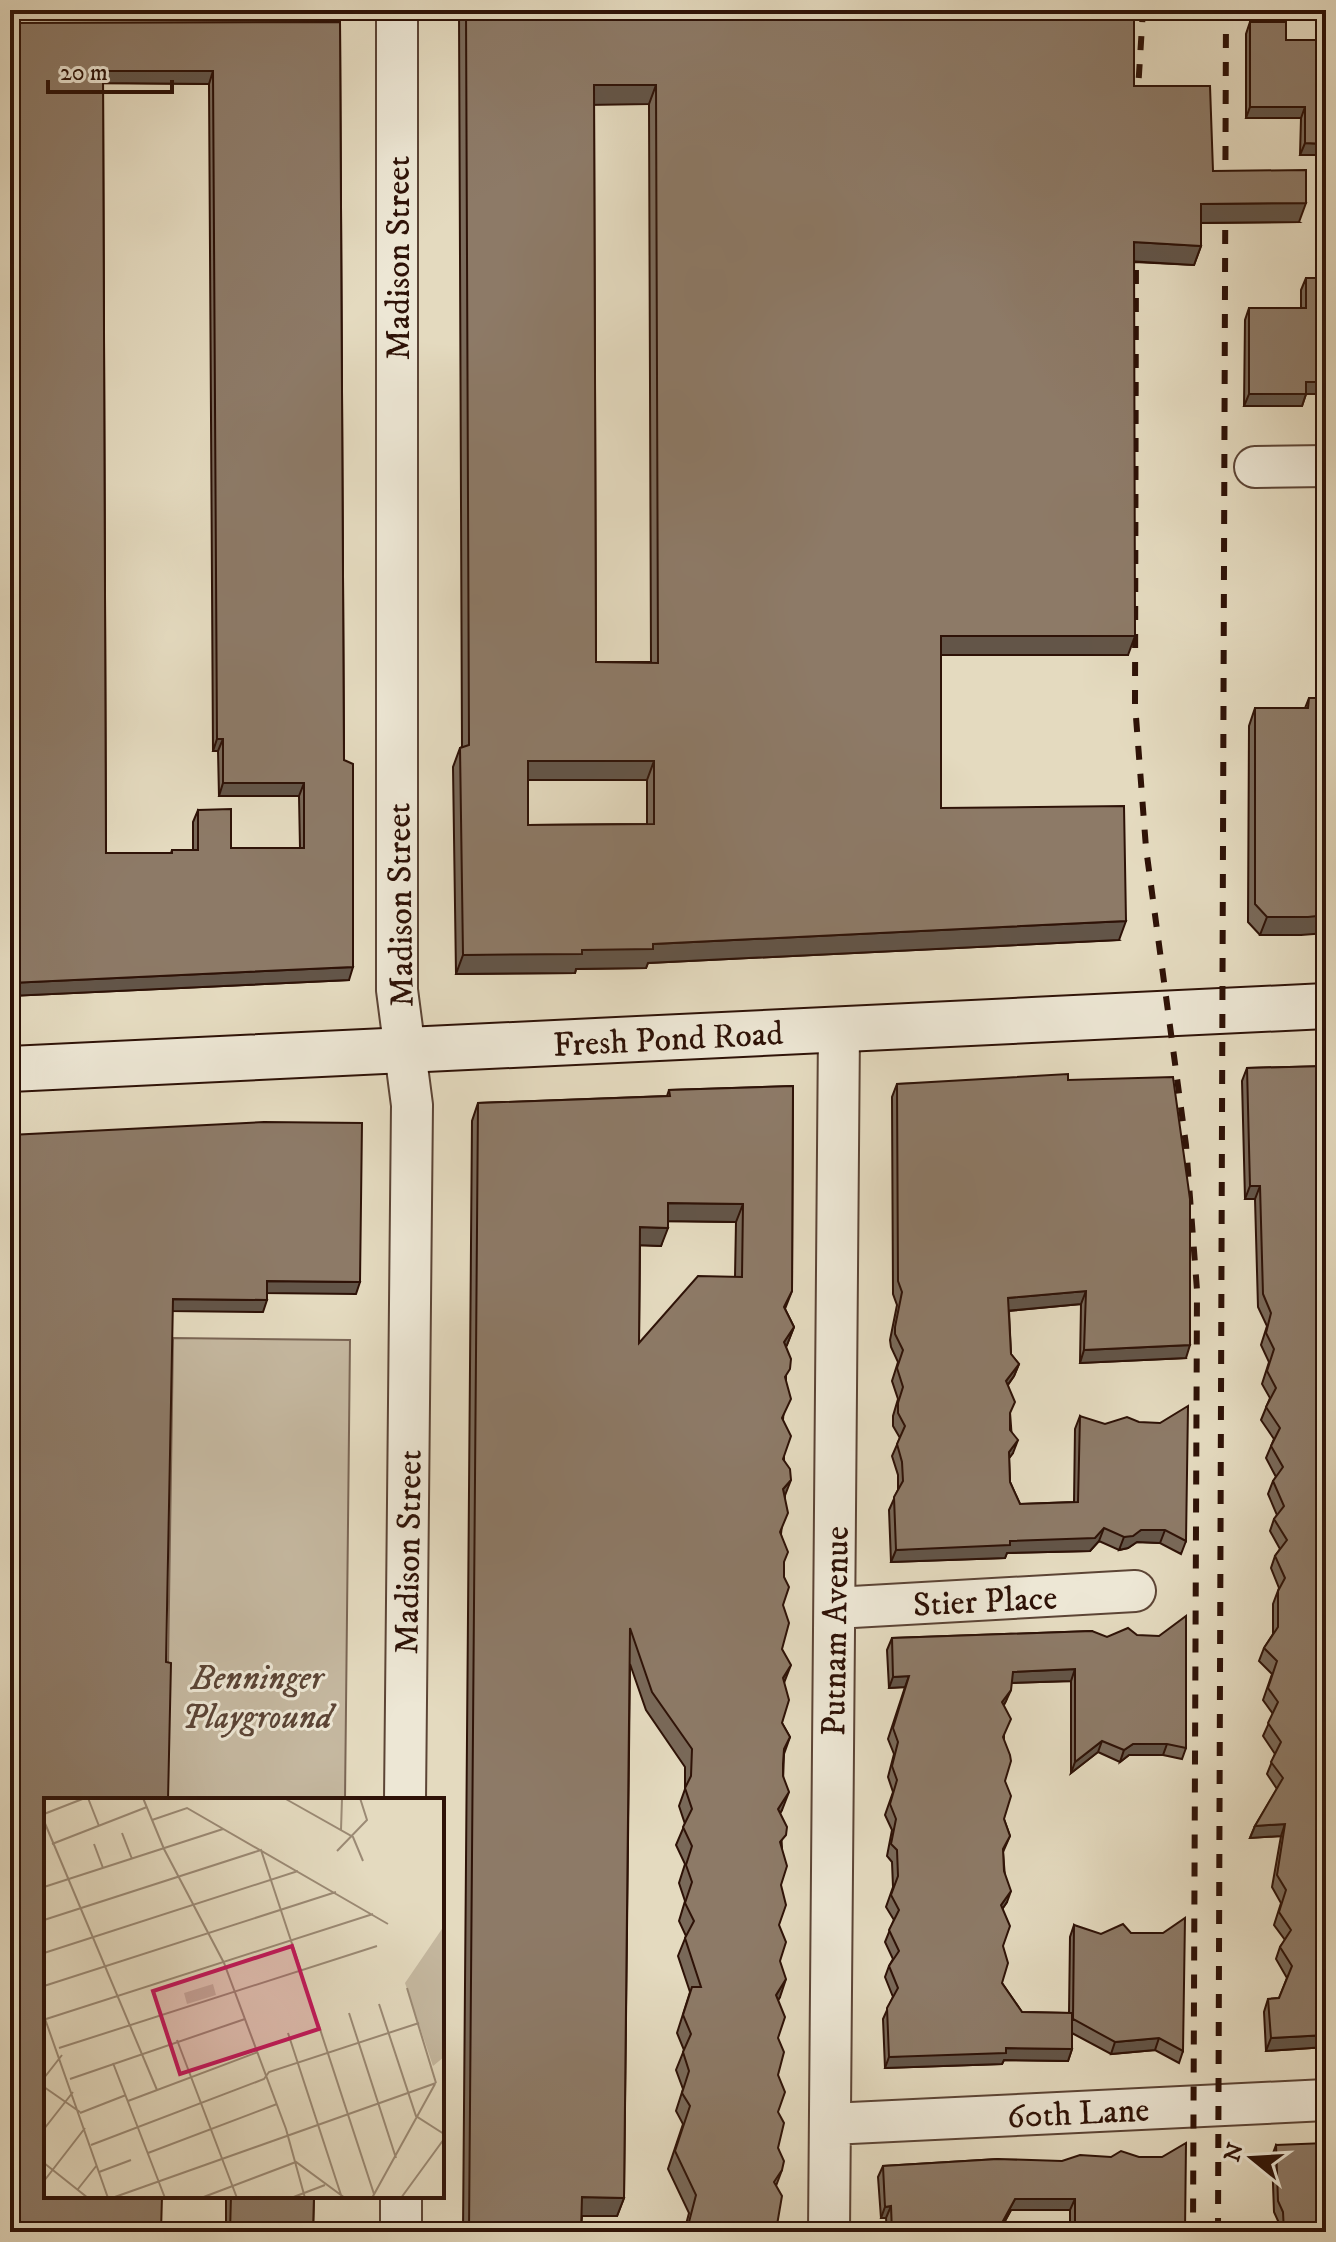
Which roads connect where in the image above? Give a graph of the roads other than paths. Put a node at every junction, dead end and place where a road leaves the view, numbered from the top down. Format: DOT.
graph roads {
  1 [pos="397,10"];
  2 [pos="1326,466"];
  3 [pos="1255,467"];
  4 [pos="1326,1006"];
  5 [pos="839,1030"];
  6 [pos="405,1050"];
  7 [pos="10,1069"];
  8 [pos="1135,1591"];
  9 [pos="835,1608"];
  10 [pos="405,1798"];
  11 [pos="1326,2100"];
  12 [pos="830,2124"];
  13 [pos="401,2198"];
  14 [pos="401,2232"];
  15 [pos="829,2232"];
  1 -- 6 [label="street, Madison Street"];
  2 -- 3 [label="street"];
  4 -- 5 [label="main road, Fresh Pond Road"];
  5 -- 6 [label="main road, Fresh Pond Road"];
  5 -- 9 [label="street, Putnam Avenue"];
  6 -- 7 [label="main road, Fresh Pond Road"];
  6 -- 10 [label="street, Madison Street"];
  8 -- 9 [label="street, Stier Place"];
  9 -- 12 [label="street, Putnam Avenue"];
  11 -- 12 [label="street, 60th Lane"];
  12 -- 15 [label="street, Putnam Avenue"];
  13 -- 14 [label="street"];
}
